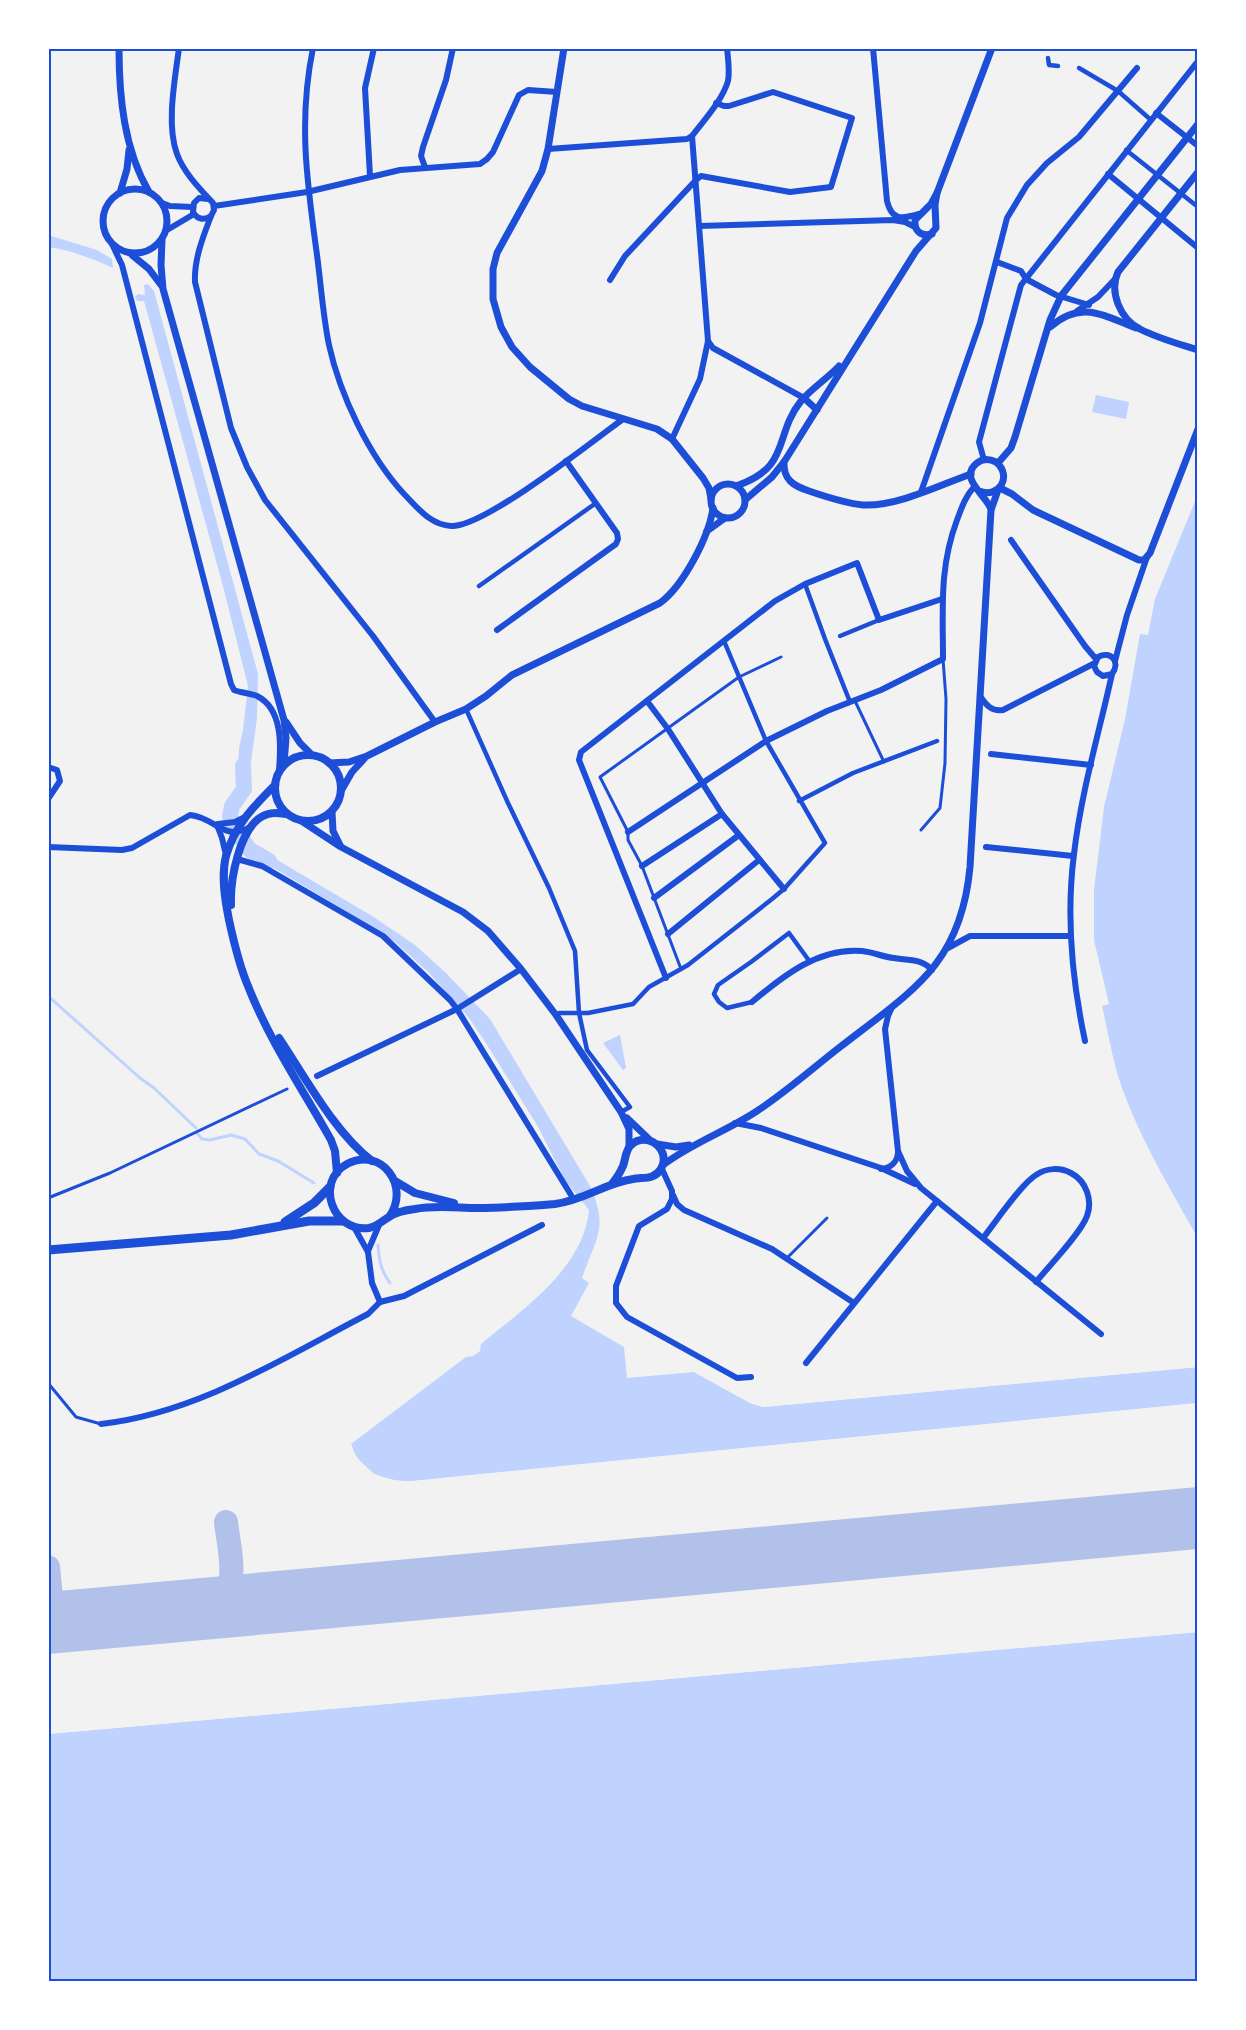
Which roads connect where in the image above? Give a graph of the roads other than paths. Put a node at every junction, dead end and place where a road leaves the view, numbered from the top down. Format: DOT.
graph roads {
  1 [pos="119,48"];
  2 [pos="179,48"];
  3 [pos="313,48"];
  4 [pos="374,48"];
  5 [pos="453,48"];
  6 [pos="564,48"];
  7 [pos="727,48"];
  8 [pos="873,48"];
  9 [pos="992,48"];
  10 [pos="1048,58"];
  11 [pos="1198,61"];
  12 [pos="1058,66"];
  13 [pos="1079,68"];
  14 [pos="1137,68"];
  15 [pos="1118,91"];
  16 [pos="557,92"];
  17 [pos="716,103"];
  18 [pos="1156,113"];
  19 [pos="1151,120"];
  20 [pos="1198,124"];
  21 [pos="692,136"];
  22 [pos="1187,138"];
  23 [pos="129,144"];
  24 [pos="1198,146"];
  25 [pos="548,149"];
  26 [pos="1126,150"];
  27 [pos="425,167"];
  28 [pos="1198,172"];
  29 [pos="1108,174"];
  30 [pos="1157,175"];
  31 [pos="370,176"];
  32 [pos="696,180"];
  33 [pos="195,182"];
  34 [pos="148,192"];
  35 [pos="307,192"];
  36 [pos="120,193"];
  37 [pos="937,193"];
  38 [pos="1181,193"];
  39 [pos="208,198"];
  40 [pos="1139,199"];
  41 [pos="162,203"];
  42 [pos="194,203"];
  43 [pos="214,206"];
  44 [pos="1198,207"];
  45 [pos="921,213"];
  46 [pos="196,216"];
  47 [pos="211,216"];
  48 [pos="936,218"];
  49 [pos="1162,218"];
  50 [pos="700,228"];
  51 [pos="916,228"];
  52 [pos="167,230"];
  53 [pos="932,234"];
  54 [pos="203,237"];
  55 [pos="162,240"];
  56 [pos="112,244"];
  57 [pos="1198,248"];
  58 [pos="916,251"];
  59 [pos="129,253"];
  60 [pos="997,262"];
  61 [pos="1026,279"];
  62 [pos="610,280"];
  63 [pos="1114,282"];
  64 [pos="163,289"];
  65 [pos="1061,296"];
  66 [pos="1083,309"];
  67 [pos="1138,328"];
  68 [pos="1048,329"];
  69 [pos="708,341"];
  70 [pos="852,350"];
  71 [pos="1198,351"];
  72 [pos="804,398"];
  73 [pos="817,410"];
  74 [pos="623,419"];
  75 [pos="1198,429"];
  76 [pos="672,439"];
  77 [pos="984,460"];
  78 [pos="566,461"];
  79 [pos="784,462"];
  80 [pos="998,463"];
  81 [pos="971,474"];
  82 [pos="704,478"];
  83 [pos="723,485"];
  84 [pos="736,486"];
  85 [pos="977,489"];
  86 [pos="999,489"];
  87 [pos="921,492"];
  88 [pos="711,499"];
  89 [pos="746,500"];
  90 [pos="596,503"];
  91 [pos="713,508"];
  92 [pos="991,510"];
  93 [pos="725,518"];
  94 [pos="706,533"];
  95 [pos="1011,540"];
  96 [pos="1147,557"];
  97 [pos="805,584"];
  98 [pos="480,586"];
  99 [pos="942,599"];
  100 [pos="879,620"];
  101 [pos="497,630"];
  102 [pos="840,636"];
  103 [pos="724,641"];
  104 [pos="781,657"];
  105 [pos="943,659"];
  106 [pos="1095,661"];
  107 [pos="1115,661"];
  108 [pos="1112,674"];
  109 [pos="739,677"];
  110 [pos="980,696"];
  111 [pos="647,701"];
  112 [pos="852,701"];
  113 [pos="466,709"];
  114 [pos="282,712"];
  115 [pos="435,722"];
  116 [pos="668,729"];
  117 [pos="766,741"];
  118 [pos="937,741"];
  119 [pos="991,754"];
  120 [pos="312,755"];
  121 [pos="367,756"];
  122 [pos="884,762"];
  123 [pos="329,763"];
  124 [pos="1091,765"];
  125 [pos="48,767"];
  126 [pos="282,767"];
  127 [pos="702,783"];
  128 [pos="274,785"];
  129 [pos="341,791"];
  130 [pos="48,799"];
  131 [pos="799,801"];
  132 [pos="332,812"];
  133 [pos="286,814"];
  134 [pos="722,814"];
  135 [pos="245,816"];
  136 [pos="300,820"];
  137 [pos="254,823"];
  138 [pos="216,824"];
  139 [pos="921,830"];
  140 [pos="628,832"];
  141 [pos="233,833"];
  142 [pos="739,835"];
  143 [pos="48,847"];
  144 [pos="341,847"];
  145 [pos="986,847"];
  146 [pos="238,855"];
  147 [pos="226,856"];
  148 [pos="1073,856"];
  149 [pos="759,860"];
  150 [pos="642,866"];
  151 [pos="784,889"];
  152 [pos="654,898"];
  153 [pos="668,934"];
  154 [pos="1071,936"];
  155 [pos="948,948"];
  156 [pos="810,962"];
  157 [pos="521,969"];
  158 [pos="681,970"];
  159 [pos="932,970"];
  160 [pos="666,978"];
  161 [pos="752,1002"];
  162 [pos="893,1006"];
  163 [pos="458,1009"];
  164 [pos="579,1013"];
  165 [pos="556,1015"];
  166 [pos="1085,1041"];
  167 [pos="317,1076"];
  168 [pos="287,1089"];
  169 [pos="621,1112"];
  170 [pos="735,1123"];
  171 [pos="654,1143"];
  172 [pos="694,1144"];
  173 [pos="629,1148"];
  174 [pos="898,1151"];
  175 [pos="625,1160"];
  176 [pos="372,1161"];
  177 [pos="662,1166"];
  178 [pos="880,1168"];
  179 [pos="337,1173"];
  180 [pos="651,1177"];
  181 [pos="640,1178"];
  182 [pos="395,1181"];
  183 [pos="611,1185"];
  184 [pos="330,1187"];
  185 [pos="921,1188"];
  186 [pos="672,1194"];
  187 [pos="48,1198"];
  188 [pos="569,1199"];
  189 [pos="937,1201"];
  190 [pos="482,1208"];
  191 [pos="389,1217"];
  192 [pos="827,1218"];
  193 [pos="342,1221"];
  194 [pos="379,1224"];
  195 [pos="542,1225"];
  196 [pos="275,1227"];
  197 [pos="354,1227"];
  198 [pos="983,1238"];
  199 [pos="91,1248"];
  200 [pos="48,1250"];
  201 [pos="368,1252"];
  202 [pos="48,1255"];
  203 [pos="787,1257"];
  204 [pos="1036,1282"];
  205 [pos="380,1302"];
  206 [pos="854,1304"];
  207 [pos="1101,1334"];
  208 [pos="806,1363"];
  209 [pos="751,1377"];
  210 [pos="48,1383"];
  211 [pos="101,1424"];
  1 -- 23 [label="street"];
  2 -- 33 [label="street"];
  3 -- 35 [label="street"];
  4 -- 31 [label="street"];
  5 -- 27 [label="street"];
  6 -- 16 [label="street"];
  7 -- 17 [label="street"];
  8 -- 45 [label="street"];
  9 -- 37 [label="street"];
  10 -- 12 [label="street"];
  11 -- 18 [label="street"];
  13 -- 15 [label="street"];
  14 -- 15 [label="street"];
  15 -- 19 [label="street"];
  15 -- 60 [label="street"];
  16 -- 25 [label="street"];
  16 -- 27 [label="street"];
  17 -- 21 [label="street"];
  17 -- 32 [label="street"];
  18 -- 19 [label="street"];
  18 -- 22 [label="street"];
  19 -- 26 [label="street"];
  20 -- 22 [label="street"];
  21 -- 25 [label="street"];
  21 -- 32 [label="street"];
  22 -- 24 [label="street"];
  22 -- 30 [label="street"];
  23 -- 34 [label="street"];
  23 -- 36 [label="street"];
  25 -- 74 [label="street"];
  26 -- 29 [label="street"];
  26 -- 30 [label="street"];
  27 -- 31 [label="street"];
  28 -- 38 [label="street"];
  29 -- 40 [label="street"];
  29 -- 61 [label="street"];
  30 -- 38 [label="street"];
  30 -- 40 [label="street"];
  31 -- 35 [label="street"];
  32 -- 50 [label="street"];
  32 -- 62 [label="street"];
  33 -- 39 [label="street"];
  33 -- 42 [label="street"];
  34 -- 36 [label="street"];
  34 -- 41 [label="street"];
  35 -- 43 [label="street"];
  35 -- 78 [label="street"];
  36 -- 56 [label="street"];
  37 -- 45 [label="street"];
  37 -- 48 [label="street"];
  38 -- 44 [label="street"];
  38 -- 49 [label="street"];
  39 -- 42 [label="street"];
  39 -- 43 [label="street"];
  40 -- 49 [label="street"];
  40 -- 65 [label="street"];
  41 -- 42 [label="street"];
  41 -- 52 [label="street"];
  42 -- 46 [label="street"];
  43 -- 47 [label="street"];
  45 -- 48 [label="street"];
  45 -- 51 [label="street"];
  46 -- 47 [label="street"];
  46 -- 52 [label="street"];
  46 -- 54 [label="street"];
  47 -- 54 [label="street"];
  48 -- 53 [label="street"];
  49 -- 57 [label="street"];
  49 -- 63 [label="street"];
  50 -- 51 [label="street"];
  50 -- 69 [label="street"];
  51 -- 53 [label="street"];
  51 -- 58 [label="street"];
  52 -- 55 [label="street"];
  53 -- 58 [label="street"];
  54 -- 115 [label="street"];
  55 -- 59 [label="street"];
  55 -- 64 [label="street"];
  56 -- 59 [label="street"];
  56 -- 126 [label="street"];
  58 -- 70 [label="street"];
  59 -- 64 [label="street"];
  60 -- 61 [label="street"];
  60 -- 87 [label="street"];
  61 -- 65 [label="street"];
  61 -- 77 [label="street"];
  63 -- 66 [label="street"];
  63 -- 67 [label="street"];
  64 -- 114 [label="street"];
  65 -- 66 [label="street"];
  65 -- 68 [label="street"];
  66 -- 67 [label="street"];
  66 -- 68 [label="street"];
  67 -- 71 [label="street"];
  68 -- 80 [label="street"];
  69 -- 72 [label="street"];
  69 -- 76 [label="street"];
  70 -- 72 [label="street"];
  70 -- 73 [label="street"];
  72 -- 73 [label="street"];
  72 -- 84 [label="street"];
  73 -- 79 [label="street"];
  74 -- 76 [label="street"];
  74 -- 78 [label="street"];
  75 -- 96 [label="street"];
  76 -- 82 [label="street"];
  77 -- 80 [label="street"];
  77 -- 81 [label="street"];
  78 -- 90 [label="street"];
  79 -- 87 [label="street"];
  79 -- 89 [label="street"];
  80 -- 86 [label="street"];
  81 -- 85 [label="street"];
  81 -- 87 [label="street"];
  82 -- 83 [label="street"];
  82 -- 88 [label="street"];
  83 -- 84 [label="street"];
  83 -- 88 [label="street"];
  84 -- 89 [label="street"];
  85 -- 86 [label="street"];
  85 -- 92 [label="street"];
  85 -- 99 [label="street"];
  86 -- 92 [label="street"];
  86 -- 96 [label="street"];
  88 -- 91 [label="street"];
  89 -- 93 [label="street"];
  90 -- 98 [label="street"];
  90 -- 101 [label="street"];
  91 -- 93 [label="street"];
  91 -- 94 [label="street"];
  92 -- 110 [label="street"];
  93 -- 94 [label="street"];
  94 -- 113 [label="street"];
  95 -- 106 [label="street"];
  96 -- 107 [label="street"];
  97 -- 100 [label="street"];
  97 -- 103 [label="street"];
  97 -- 112 [label="street"];
  99 -- 100 [label="street"];
  99 -- 105 [label="street"];
  100 -- 102 [label="street"];
  103 -- 109 [label="street"];
  103 -- 111 [label="street"];
  104 -- 109 [label="lane"];
  105 -- 112 [label="street"];
  105 -- 139 [label="lane"];
  106 -- 107 [label="street"];
  106 -- 108 [label="street"];
  106 -- 110 [label="street"];
  107 -- 108 [label="street"];
  108 -- 124 [label="street"];
  109 -- 116 [label="lane"];
  109 -- 117 [label="street"];
  110 -- 155 [label="street"];
  111 -- 116 [label="street"];
  111 -- 160 [label="street"];
  112 -- 117 [label="street"];
  112 -- 122 [label="lane"];
  113 -- 115 [label="street"];
  113 -- 164 [label="street"];
  114 -- 120 [label="street"];
  114 -- 126 [label="street"];
  115 -- 121 [label="street"];
  116 -- 127 [label="street"];
  116 -- 140 [label="lane"];
  117 -- 127 [label="street"];
  117 -- 131 [label="street"];
  118 -- 122 [label="street"];
  119 -- 124 [label="street"];
  120 -- 123 [label="main road"];
  120 -- 126 [label="main road"];
  121 -- 123 [label="street"];
  121 -- 129 [label="street"];
  122 -- 131 [label="street"];
  123 -- 129 [label="main road"];
  124 -- 148 [label="street"];
  125 -- 130 [label="street"];
  126 -- 128 [label="main road"];
  127 -- 134 [label="street"];
  127 -- 140 [label="street"];
  128 -- 133 [label="main road"];
  128 -- 135 [label="main road"];
  129 -- 132 [label="main road"];
  131 -- 151 [label="street"];
  132 -- 136 [label="main road"];
  132 -- 144 [label="street"];
  133 -- 136 [label="main road"];
  133 -- 137 [label="main road"];
  134 -- 142 [label="street"];
  134 -- 150 [label="street"];
  135 -- 138 [label="street"];
  135 -- 141 [label="main road"];
  136 -- 144 [label="street"];
  137 -- 141 [label="street"];
  137 -- 146 [label="main road"];
  138 -- 141 [label="street"];
  138 -- 143 [label="street"];
  138 -- 147 [label="street"];
  140 -- 150 [label="lane"];
  141 -- 147 [label="main road"];
  142 -- 149 [label="street"];
  142 -- 152 [label="street"];
  144 -- 157 [label="street"];
  145 -- 148 [label="street"];
  146 -- 163 [label="street"];
  146 -- 176 [label="main road"];
  147 -- 179 [label="main road"];
  148 -- 154 [label="street"];
  149 -- 151 [label="street"];
  149 -- 153 [label="street"];
  150 -- 152 [label="lane"];
  151 -- 158 [label="street"];
  152 -- 153 [label="lane"];
  153 -- 158 [label="lane"];
  154 -- 155 [label="street"];
  154 -- 166 [label="street"];
  155 -- 159 [label="street"];
  156 -- 159 [label="street"];
  156 -- 161 [label="street"];
  156 -- 161 [label="street"];
  157 -- 163 [label="street"];
  157 -- 165 [label="street"];
  158 -- 160 [label="street"];
  159 -- 162 [label="street"];
  160 -- 164 [label="street"];
  162 -- 170 [label="street"];
  162 -- 174 [label="street"];
  163 -- 167 [label="street"];
  163 -- 188 [label="street"];
  164 -- 165 [label="street"];
  164 -- 169 [label="street"];
  165 -- 169 [label="street"];
  168 -- 187 [label="lane"];
  169 -- 171 [label="street"];
  169 -- 173 [label="street"];
  170 -- 172 [label="street"];
  170 -- 178 [label="street"];
  171 -- 172 [label="street"];
  171 -- 173 [label="main road"];
  171 -- 177 [label="main road"];
  172 -- 177 [label="street"];
  173 -- 175 [label="main road"];
  174 -- 178 [label="street"];
  174 -- 185 [label="street"];
  175 -- 181 [label="main road"];
  175 -- 183 [label="main road"];
  176 -- 179 [label="main road"];
  176 -- 182 [label="main road"];
  177 -- 180 [label="main road"];
  177 -- 186 [label="street"];
  178 -- 185 [label="street"];
  179 -- 184 [label="main road"];
  180 -- 181 [label="main road"];
  180 -- 186 [label="street"];
  181 -- 183 [label="main road"];
  182 -- 190 [label="main road"];
  182 -- 191 [label="main road"];
  183 -- 188 [label="main road"];
  184 -- 193 [label="main road"];
  184 -- 196 [label="main road"];
  185 -- 189 [label="street"];
  186 -- 203 [label="street"];
  186 -- 209 [label="street"];
  188 -- 190 [label="main road"];
  189 -- 198 [label="street"];
  189 -- 206 [label="street"];
  190 -- 191 [label="main road"];
  191 -- 194 [label="main road"];
  192 -- 203 [label="lane"];
  193 -- 196 [label="main road"];
  193 -- 197 [label="main road"];
  194 -- 197 [label="main road"];
  194 -- 201 [label="street"];
  195 -- 205 [label="street"];
  196 -- 199 [label="main road"];
  197 -- 201 [label="street"];
  198 -- 204 [label="street"];
  198 -- 204 [label="street"];
  199 -- 200 [label="main road"];
  199 -- 202 [label="main road"];
  201 -- 205 [label="street"];
  203 -- 206 [label="street"];
  204 -- 207 [label="street"];
  205 -- 211 [label="street"];
  206 -- 208 [label="street"];
  210 -- 211 [label="lane"];
}
